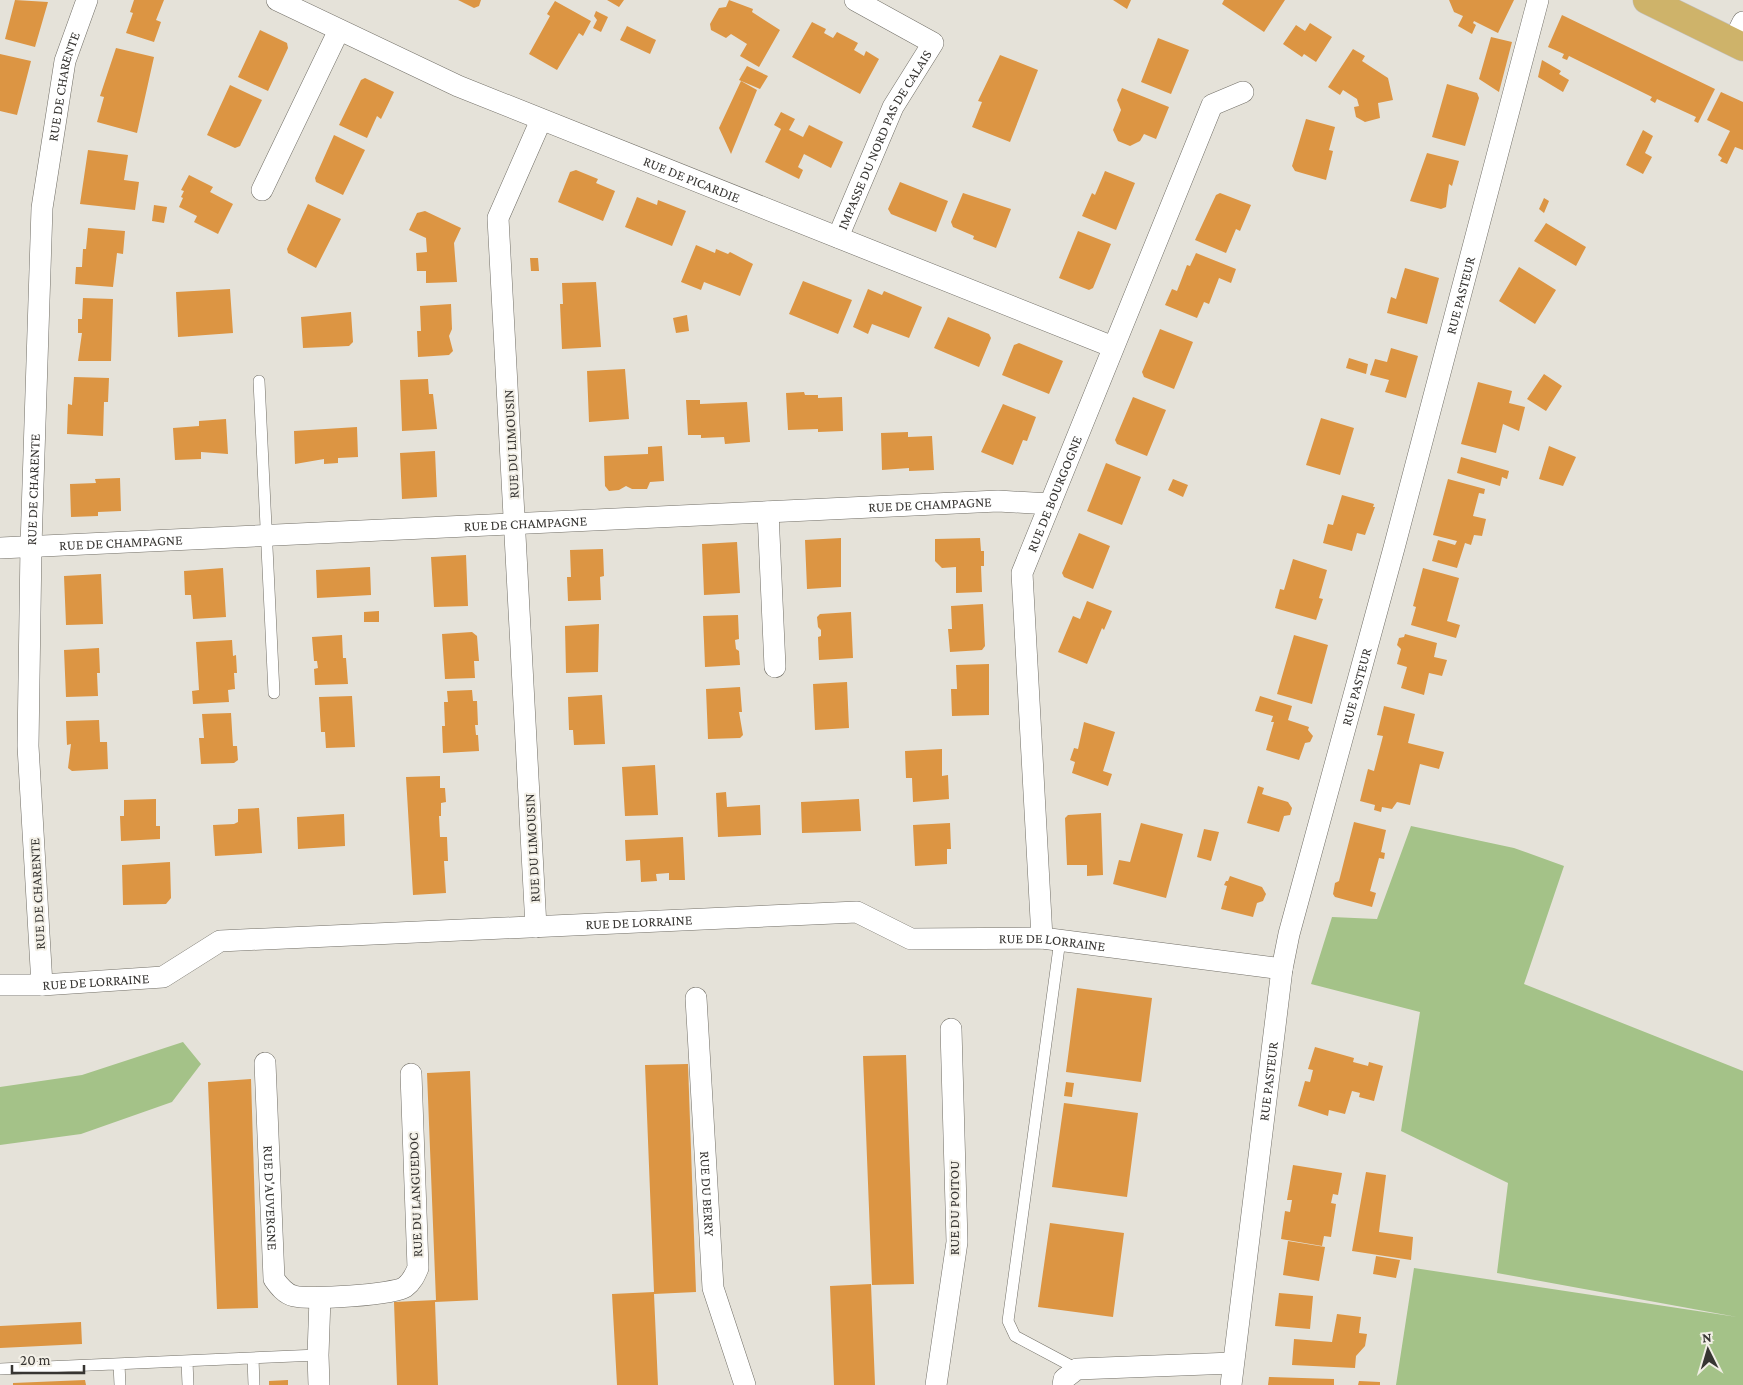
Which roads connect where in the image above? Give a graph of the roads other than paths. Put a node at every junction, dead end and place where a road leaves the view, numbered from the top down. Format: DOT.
graph roads {
  1 [pos="87,0"];
  2 [pos="277,0"];
  3 [pos="855,0"];
  4 [pos="1538,0"];
  5 [pos="1647,0"];
  6 [pos="339,30"];
  7 [pos="1740,37"];
  8 [pos="1242,92"];
  9 [pos="541,120"];
  10 [pos="262,190"];
  11 [pos="838,237"];
  12 [pos="1113,346"];
  13 [pos="259,381"];
  14 [pos="1050,504"];
  15 [pos="768,512"];
  16 [pos="515,524"];
  17 [pos="266,535"];
  18 [pos="31,546"];
  19 [pos="0,548"];
  20 [pos="775,667"];
  21 [pos="274,693"];
  22 [pos="536,926"];
  23 [pos="1051,939"];
  24 [pos="1282,969"];
  25 [pos="0,985"];
  26 [pos="42,985"];
  27 [pos="696,998"];
  28 [pos="951,1029"];
  29 [pos="265,1063"];
  30 [pos="412,1074"];
  31 [pos="320,1298"];
  32 [pos="318,1355"];
  33 [pos="253,1358"];
  34 [pos="187,1361"];
  35 [pos="119,1364"];
  36 [pos="1233,1364"];
  37 [pos="0,1369"];
  38 [pos="1078,1369"];
  39 [pos="120,1385"];
  40 [pos="188,1385"];
  41 [pos="254,1385"];
  42 [pos="319,1385"];
  43 [pos="745,1385"];
  44 [pos="936,1385"];
  45 [pos="1063,1385"];
  46 [pos="1231,1385"];
  1 -- 18 [label="street, RUE DE CHARENTE"];
  2 -- 6 [label="street, RUE DE PICARDIE"];
  3 -- 11 [label="street, IMPASSE DU NORD PAS DE CALAIS"];
  4 -- 24 [label="street, RUE PASTEUR"];
  5 -- 7 [label="main road"];
  6 -- 9 [label="street, RUE DE PICARDIE"];
  6 -- 10 [label="street"];
  8 -- 12 [label="street, RUE DE BOURGOGNE"];
  9 -- 11 [label="street, RUE DE PICARDIE"];
  9 -- 16 [label="street, RUE DU LIMOUSIN"];
  11 -- 12 [label="street, RUE DE PICARDIE"];
  12 -- 14 [label="street, RUE DE BOURGOGNE"];
  13 -- 17 [label="lane"];
  14 -- 15 [label="street, RUE DE CHAMPAGNE"];
  14 -- 23 [label="street, RUE DE BOURGOGNE"];
  15 -- 16 [label="street, RUE DE CHAMPAGNE"];
  15 -- 20 [label="street"];
  16 -- 17 [label="street, RUE DE CHAMPAGNE"];
  16 -- 22 [label="street, RUE DU LIMOUSIN"];
  17 -- 18 [label="street, RUE DE CHAMPAGNE"];
  17 -- 21 [label="lane"];
  18 -- 19 [label="street, RUE DE CHAMPAGNE"];
  18 -- 26 [label="street, RUE DE CHARENTE"];
  22 -- 23 [label="street, RUE DE LORRAINE"];
  22 -- 26 [label="street, RUE DE LORRAINE"];
  23 -- 24 [label="street, RUE DE LORRAINE"];
  23 -- 38 [label="lane"];
  24 -- 36 [label="street, RUE PASTEUR"];
  25 -- 26 [label="street, RUE DE LORRAINE"];
  27 -- 43 [label="street, RUE DU BERRY"];
  28 -- 44 [label="street, RUE DU POITOU"];
  29 -- 31 [label="street, RUE D'AUVERGNE"];
  30 -- 31 [label="street, RUE DU LANGUEDOC"];
  31 -- 32 [label="street"];
  32 -- 33 [label="lane"];
  32 -- 42 [label="street"];
  33 -- 34 [label="lane"];
  33 -- 41 [label="lane"];
  34 -- 35 [label="lane"];
  34 -- 40 [label="lane"];
  35 -- 37 [label="lane"];
  35 -- 39 [label="lane"];
  36 -- 38 [label="street"];
  36 -- 46 [label="street, RUE PASTEUR"];
  38 -- 45 [label="street"];
}
